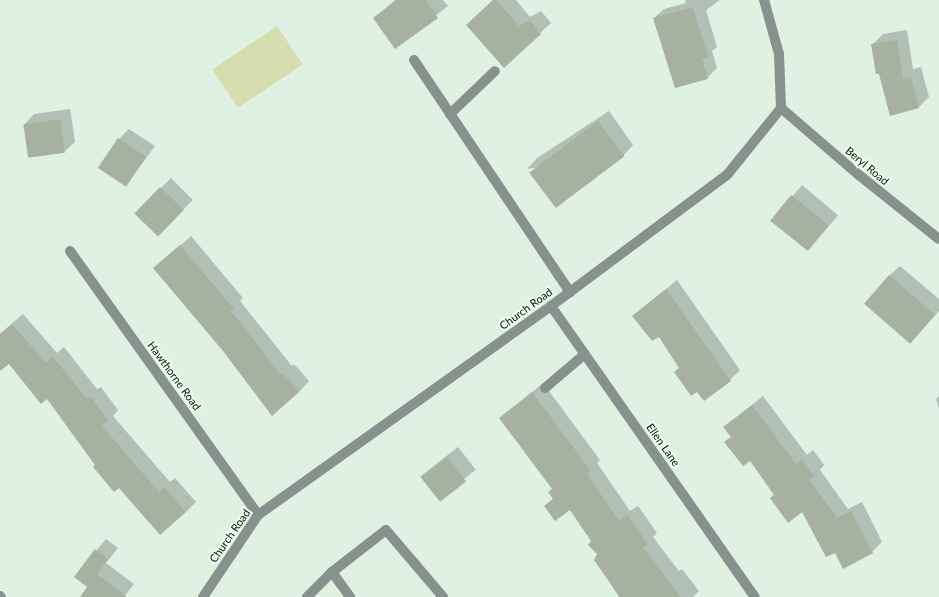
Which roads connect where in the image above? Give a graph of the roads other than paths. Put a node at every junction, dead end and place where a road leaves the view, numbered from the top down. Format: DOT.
graph roads {
  1 [pos="764,0"];
  2 [pos="414,60"];
  3 [pos="495,71"];
  4 [pos="781,108"];
  5 [pos="450,114"];
  6 [pos="939,239"];
  7 [pos="70,251"];
  8 [pos="570,292"];
  9 [pos="551,306"];
  10 [pos="585,354"];
  11 [pos="545,388"];
  12 [pos="258,515"];
  13 [pos="332,572"];
  14 [pos="202,597"];
  15 [pos="307,597"];
  16 [pos="350,597"];
  17 [pos="443,597"];
  18 [pos="755,597"];
  1 -- 4 [label="street"];
  2 -- 5 [label="street"];
  3 -- 5 [label="street"];
  4 -- 6 [label="street, Beryl Road"];
  4 -- 8 [label="street, Church Road"];
  5 -- 8 [label="street"];
  7 -- 12 [label="street, Hawthorne Road"];
  8 -- 9 [label="street, Church Road"];
  9 -- 10 [label="street, Ellen Lane"];
  9 -- 12 [label="street, Church Road"];
  10 -- 11 [label="street"];
  10 -- 18 [label="street, Ellen Lane"];
  12 -- 14 [label="street, Church Road"];
  13 -- 15 [label="street"];
  13 -- 16 [label="street"];
  13 -- 17 [label="street"];
}
